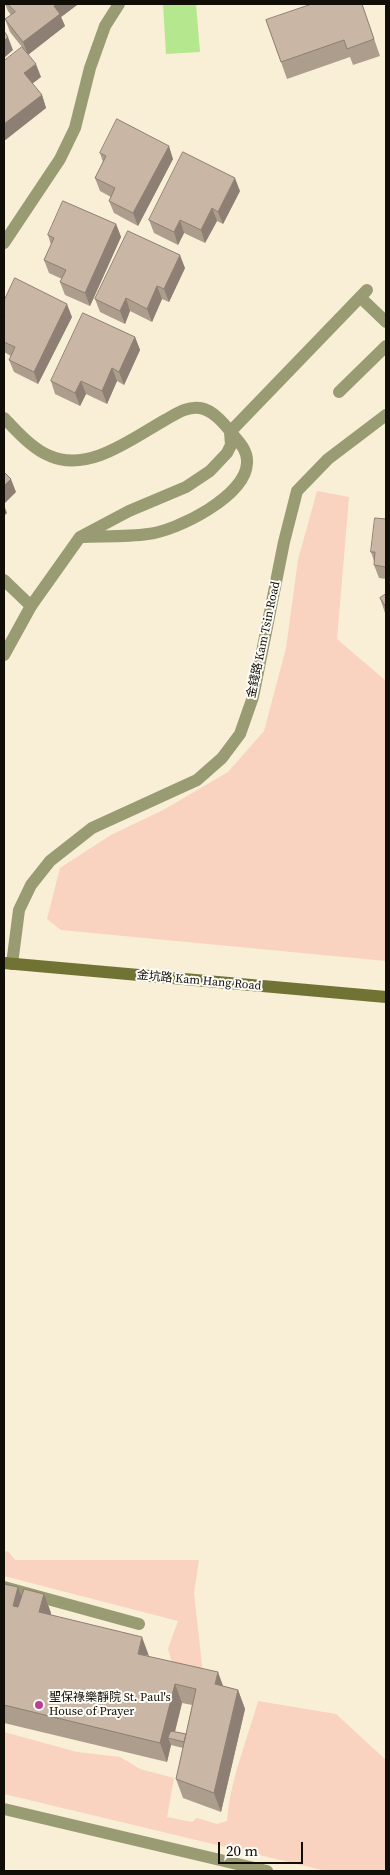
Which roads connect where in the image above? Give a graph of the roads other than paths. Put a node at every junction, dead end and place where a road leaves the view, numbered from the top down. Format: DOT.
graph roads {
  1 [pos="119,4"];
  2 [pos="4,243"];
  3 [pos="386,322"];
  4 [pos="386,346"];
  5 [pos="339,392"];
  6 [pos="386,415"];
  7 [pos="4,418"];
  8 [pos="230,432"];
  9 [pos="80,537"];
  10 [pos="4,580"];
  11 [pos="31,606"];
  12 [pos="4,655"];
  13 [pos="8,964"];
  14 [pos="386,997"];
  15 [pos="4,1587"];
  16 [pos="139,1624"];
  17 [pos="4,1810"];
  18 [pos="266,1871"];
  1 -- 2 [label="street"];
  3 -- 8 [label="street"];
  4 -- 5 [label="street"];
  6 -- 13 [label="street, 金錢路 Kam Tsin Road"];
  7 -- 8 [label="street"];
  8 -- 9 [label="street"];
  8 -- 9 [label="street"];
  9 -- 11 [label="street"];
  10 -- 11 [label="street"];
  11 -- 12 [label="street"];
  13 -- 14 [label="street, 金坑路 Kam Hang Road"];
  15 -- 16 [label="street"];
  17 -- 18 [label="street"];
}
